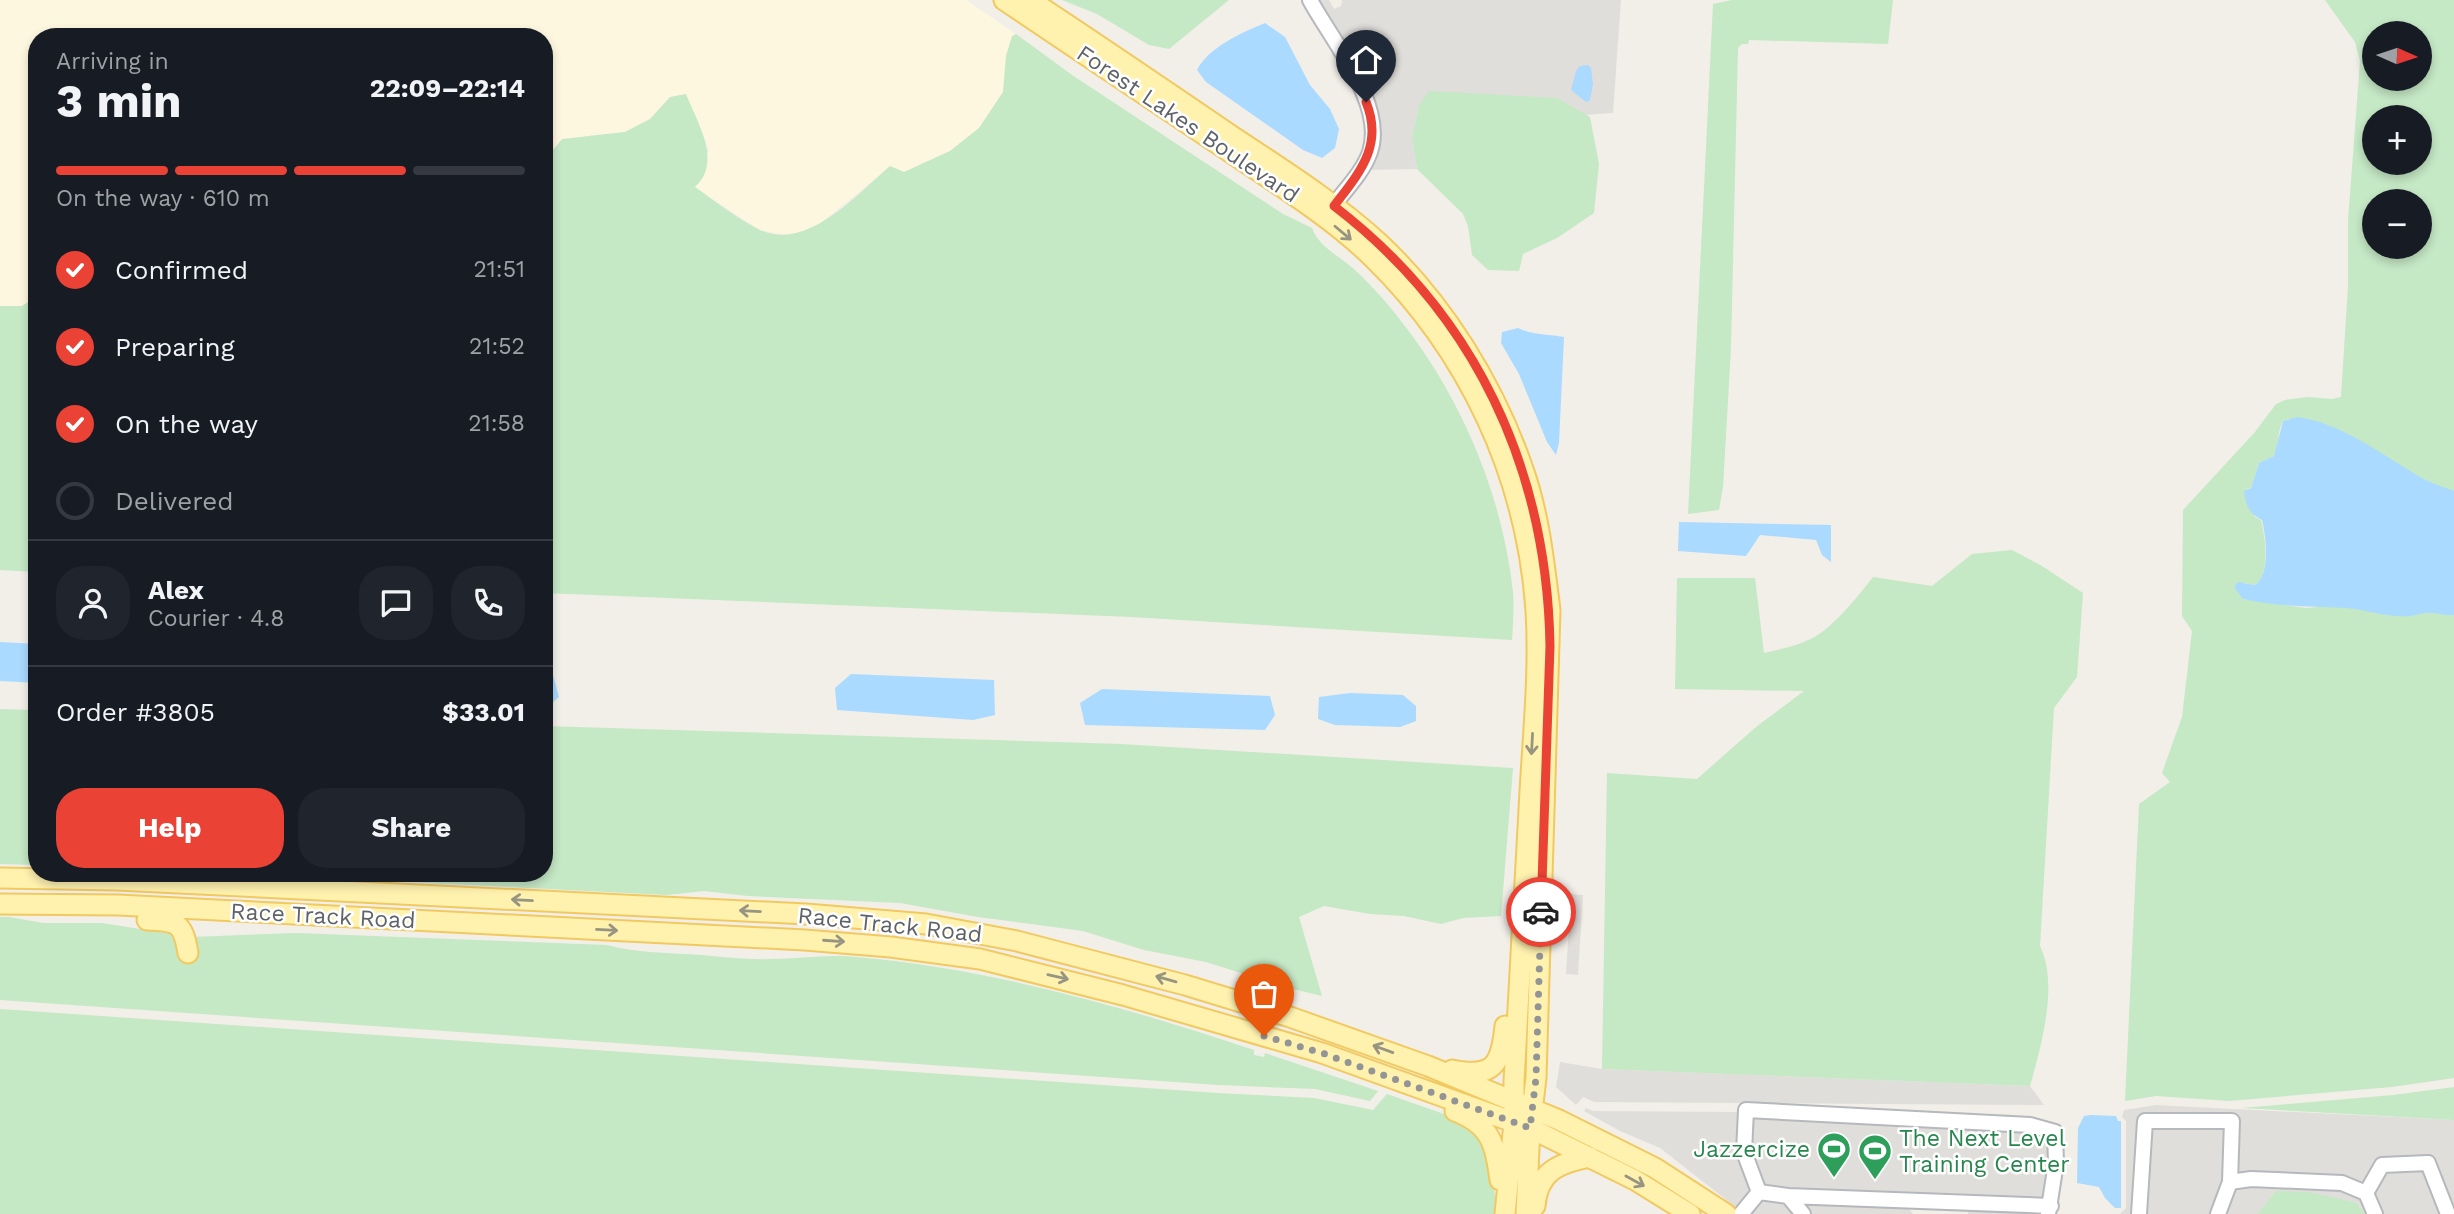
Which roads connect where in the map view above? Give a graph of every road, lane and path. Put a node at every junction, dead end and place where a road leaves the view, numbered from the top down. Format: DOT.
graph roads {
  1 [pos="1004,0"];
  2 [pos="1030,0"];
  3 [pos="1310,0"];
  4 [pos="1334,206"];
  5 [pos="1530,792"];
  6 [pos="0,878"];
  7 [pos="28,878"];
  8 [pos="157,882"];
  9 [pos="377,893"];
  10 [pos="2,904"];
  11 [pos="198,909"];
  12 [pos="188,953"];
  13 [pos="1123,995"];
  14 [pos="1290,1017"];
  15 [pos="1244,1030"];
  16 [pos="1283,1042"];
  17 [pos="1260,1051"];
  18 [pos="1428,1066"];
  19 [pos="1514,1102"];
  20 [pos="1526,1120"];
  21 [pos="1590,1157"];
  22 [pos="2230,1182"];
  23 [pos="1759,1192"];
  24 [pos="2366,1192"];
  25 [pos="1788,1196"];
  26 [pos="1962,1208"];
  27 [pos="2049,1210"];
  28 [pos="1505,1212"];
  29 [pos="1526,1214"];
  30 [pos="1534,1214"];
  31 [pos="1690,1214"];
  32 [pos="1726,1214"];
  33 [pos="1741,1214"];
  34 [pos="1803,1214"];
  35 [pos="2139,1214"];
  36 [pos="2218,1214"];
  37 [pos="2375,1214"];
  38 [pos="2448,1214"];
  1 -- 5 [label="main road, Forest Lakes Boulevard, one-way"];
  2 -- 4 [label="main road, Forest Lakes Boulevard"];
  3 -- 4 [label="street"];
  4 -- 20 [label="main road, Forest Lakes Boulevard"];
  5 -- 18 [label="main road"];
  5 -- 19 [label="main road, Forest Lakes Boulevard"];
  6 -- 7 [label="main road, Race Track Road"];
  8 -- 9 [label="main road, Race Track Road"];
  9 -- 11 [label="main road"];
  14 -- 9 [label="main road, Race Track Road, one-way"];
  10 -- 11 [label="main road, Race Track Road"];
  10 -- 12 [label="main road"];
  11 -- 13 [label="main road, Race Track Road, one-way"];
  13 -- 14 [label="main road"];
  13 -- 15 [label="main road, Race Track Road"];
  18 -- 14 [label="main road, Race Track Road, one-way"];
  15 -- 16 [label="main road, Race Track Road"];
  15 -- 17 [label="main road"];
  16 -- 20 [label="main road, Race Track Road"];
  16 -- 28 [label="main road"];
  18 -- 19 [label="main road, Race Track Road"];
  19 -- 20 [label="main road, Forest Lakes Boulevard"];
  20 -- 21 [label="main road, Race Track Road"];
  20 -- 28 [label="main road, Forest Lakes Boulevard"];
  20 -- 29 [label="main road, Forest Lakes Boulevard"];
  20 -- 32 [label="main road, Race Track Road"];
  21 -- 30 [label="main road"];
  21 -- 31 [label="main road, Race Track Road, one-way"];
  22 -- 24 [label="street"];
  22 -- 35 [label="street"];
  22 -- 36 [label="street"];
  23 -- 25 [label="street"];
  23 -- 27 [label="street"];
  23 -- 33 [label="street"];
  24 -- 37 [label="street"];
  24 -- 38 [label="street"];
  25 -- 26 [label="street"];
  25 -- 34 [label="street"];
  26 -- 27 [label="street"];
}
